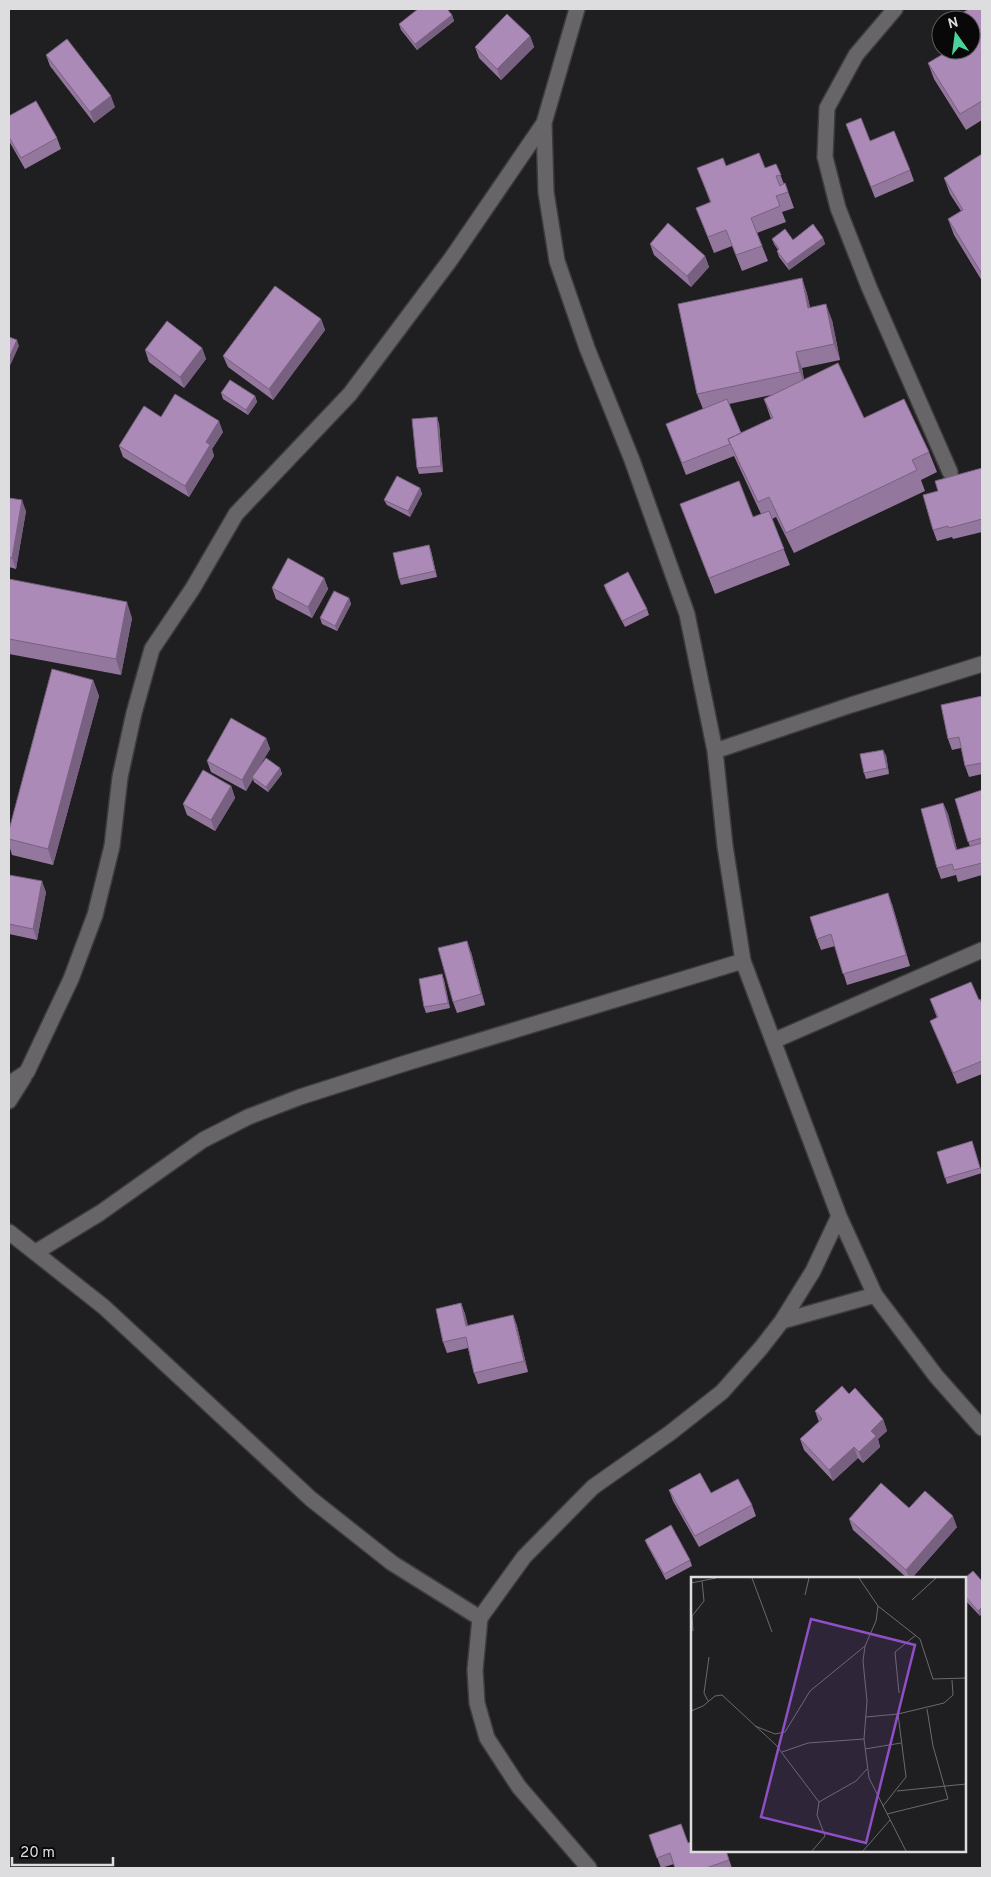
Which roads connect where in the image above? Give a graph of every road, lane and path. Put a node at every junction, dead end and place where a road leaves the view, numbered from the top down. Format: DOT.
graph roads {
  1 [pos="577,9"];
  2 [pos="895,9"];
  3 [pos="544,123"];
  4 [pos="950,472"];
  5 [pos="982,664"];
  6 [pos="716,751"];
  7 [pos="982,950"];
  8 [pos="743,960"];
  9 [pos="773,1041"];
  10 [pos="27,1072"];
  11 [pos="9,1084"];
  12 [pos="9,1101"];
  13 [pos="839,1216"];
  14 [pos="9,1232"];
  15 [pos="36,1252"];
  16 [pos="875,1295"];
  17 [pos="782,1320"];
  18 [pos="982,1428"];
  19 [pos="480,1618"];
  20 [pos="589,1868"];
  1 -- 3 [label="street"];
  2 -- 4 [label="street"];
  3 -- 6 [label="street"];
  3 -- 10 [label="street"];
  5 -- 6 [label="street"];
  6 -- 8 [label="street"];
  7 -- 9 [label="street"];
  8 -- 9 [label="street"];
  8 -- 15 [label="street"];
  9 -- 13 [label="street"];
  10 -- 11 [label="street"];
  10 -- 12 [label="street"];
  13 -- 16 [label="street"];
  13 -- 17 [label="street"];
  14 -- 15 [label="street"];
  15 -- 19 [label="street"];
  16 -- 17 [label="street"];
  16 -- 18 [label="street"];
  17 -- 19 [label="street"];
  19 -- 20 [label="street"];
}
